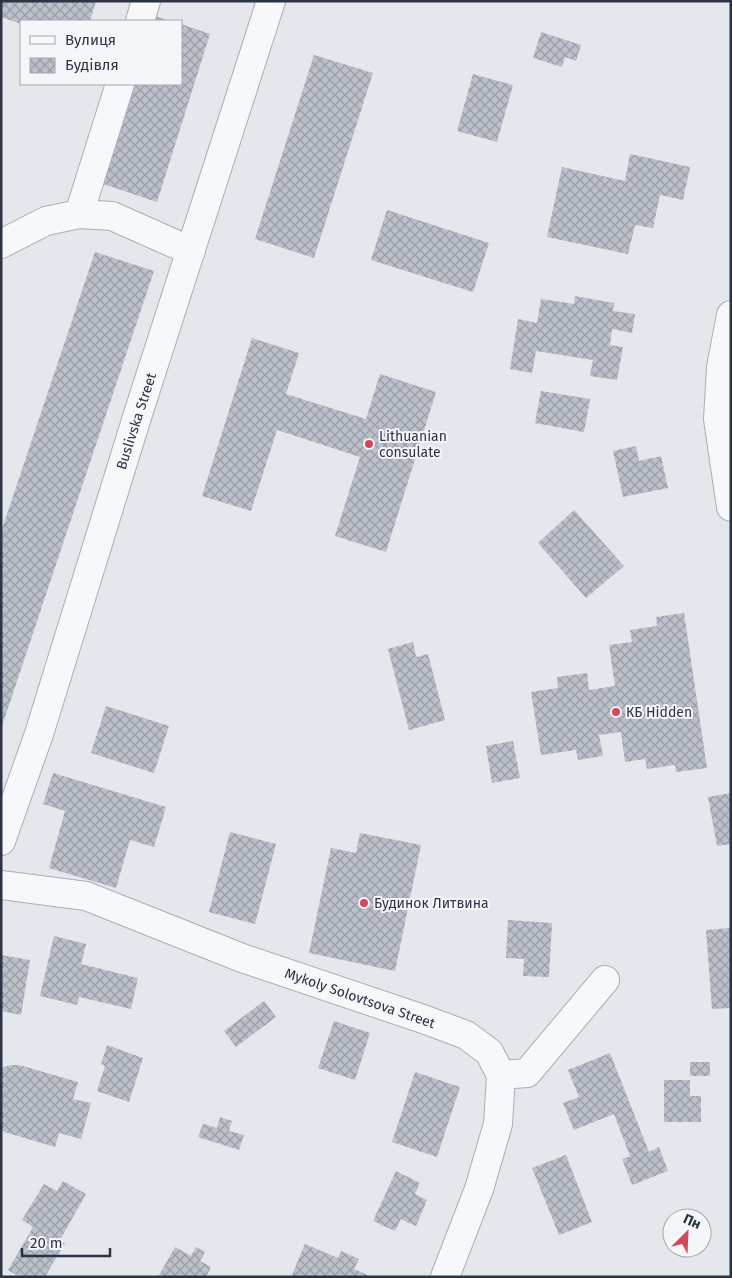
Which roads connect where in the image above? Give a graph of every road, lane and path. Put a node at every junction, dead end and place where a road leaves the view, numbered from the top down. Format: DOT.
graph roads {
  1 [pos="146,1"];
  2 [pos="271,1"];
  3 [pos="140,20"];
  4 [pos="120,85"];
  5 [pos="79,214"];
  6 [pos="1,244"];
  7 [pos="191,251"];
  8 [pos="731,315"];
  9 [pos="731,507"];
  10 [pos="1,841"];
  11 [pos="1,884"];
  12 [pos="605,980"];
  13 [pos="501,1075"];
  14 [pos="445,1277"];
  1 -- 3 [label="street"];
  2 -- 7 [label="street, Buslivska Street"];
  4 -- 5 [label="street"];
  5 -- 6 [label="street"];
  5 -- 7 [label="street"];
  7 -- 10 [label="street, Buslivska Street"];
  8 -- 9 [label="street"];
  11 -- 13 [label="street, Mykoly Solovtsova Street"];
  12 -- 13 [label="street"];
  13 -- 14 [label="street, Mykoly Solovtsova Street"];
}
